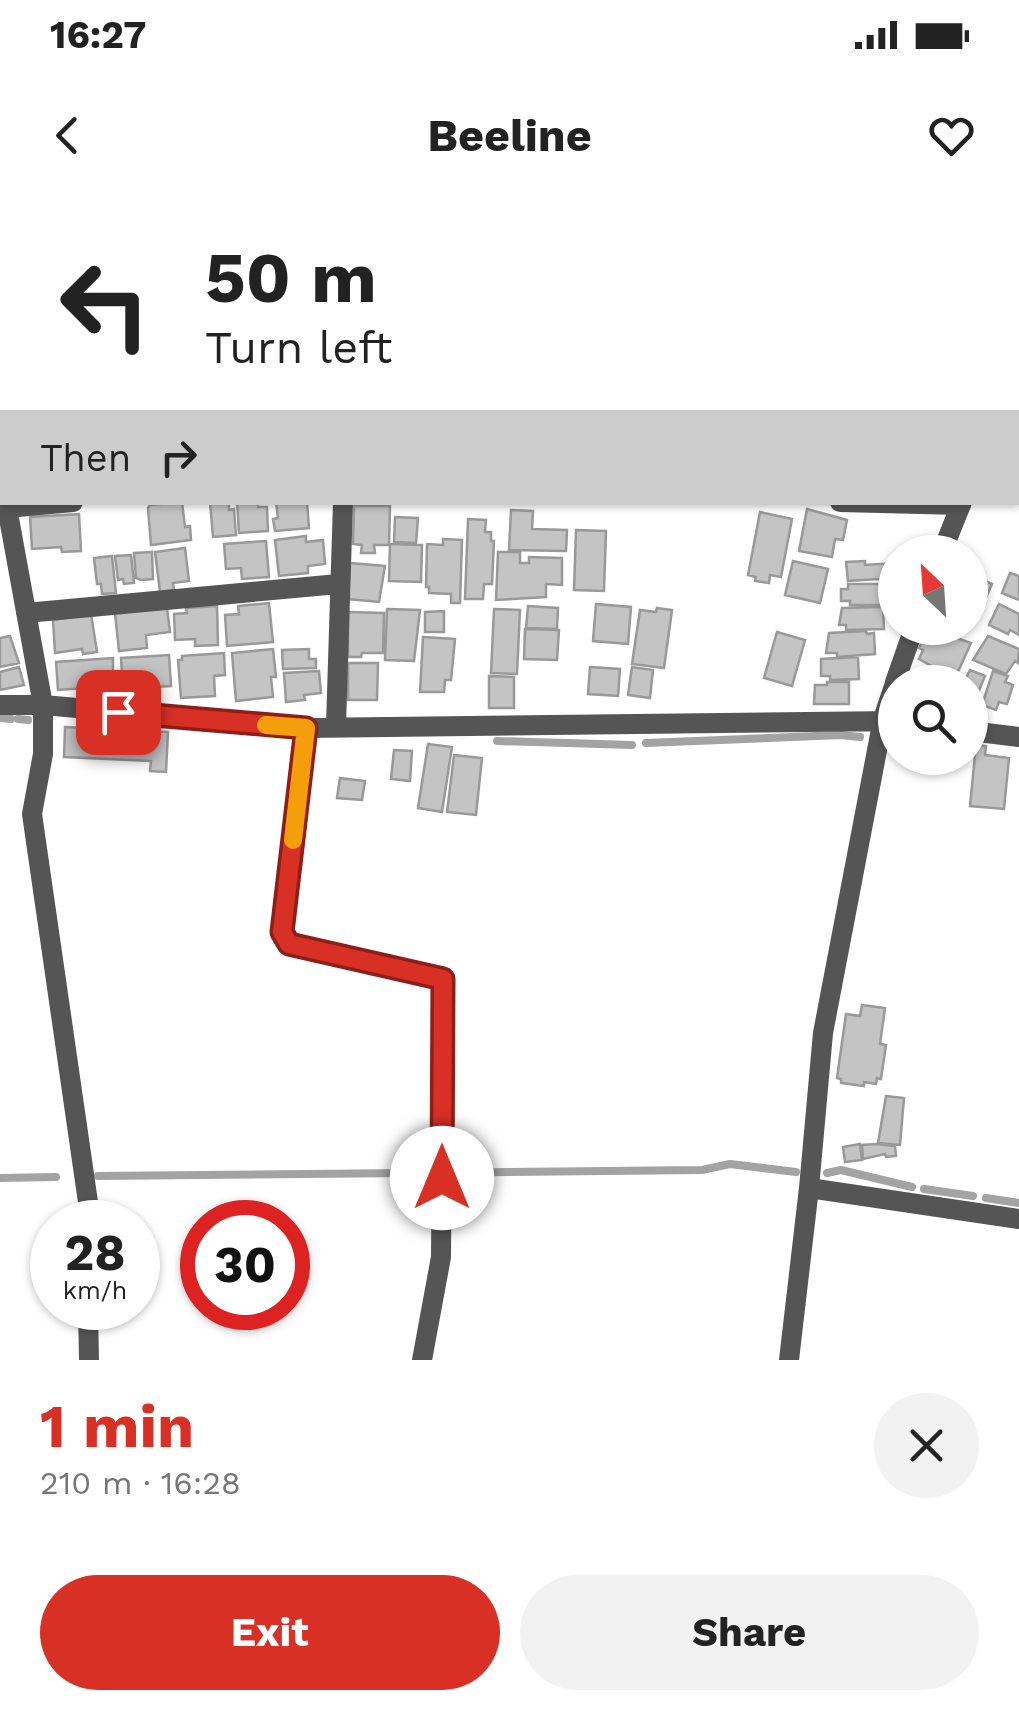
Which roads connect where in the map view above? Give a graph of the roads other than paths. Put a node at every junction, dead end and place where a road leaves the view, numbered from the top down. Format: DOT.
graph roads {
  1 [pos="7,505"];
  2 [pos="343,505"];
  3 [pos="962,505"];
  4 [pos="949,535"];
  5 [pos="8,565"];
  6 [pos="338,584"];
  7 [pos="26,613"];
  8 [pos="0,705"];
  9 [pos="43,705"];
  10 [pos="878,720"];
  11 [pos="336,726"];
  12 [pos="306,728"];
  13 [pos="988,731"];
  14 [pos="1017,732"];
  15 [pos="878,772"];
  16 [pos="809,1188"];
  17 [pos="88,1200"];
  18 [pos="1019,1219"];
  19 [pos="88,1330"];
  20 [pos="89,1360"];
  21 [pos="422,1360"];
  22 [pos="789,1360"];
  1 -- 5 [label="street"];
  2 -- 6 [label="street"];
  3 -- 4 [label="street"];
  5 -- 7 [label="street"];
  6 -- 7 [label="street"];
  6 -- 11 [label="street"];
  7 -- 9 [label="street"];
  8 -- 9 [label="street"];
  9 -- 12 [label="street"];
  9 -- 17 [label="street"];
  10 -- 11 [label="street"];
  11 -- 12 [label="street"];
  12 -- 21 [label="street"];
  13 -- 14 [label="street"];
  15 -- 16 [label="street"];
  16 -- 18 [label="street"];
  16 -- 22 [label="street"];
  19 -- 20 [label="street"];
}
